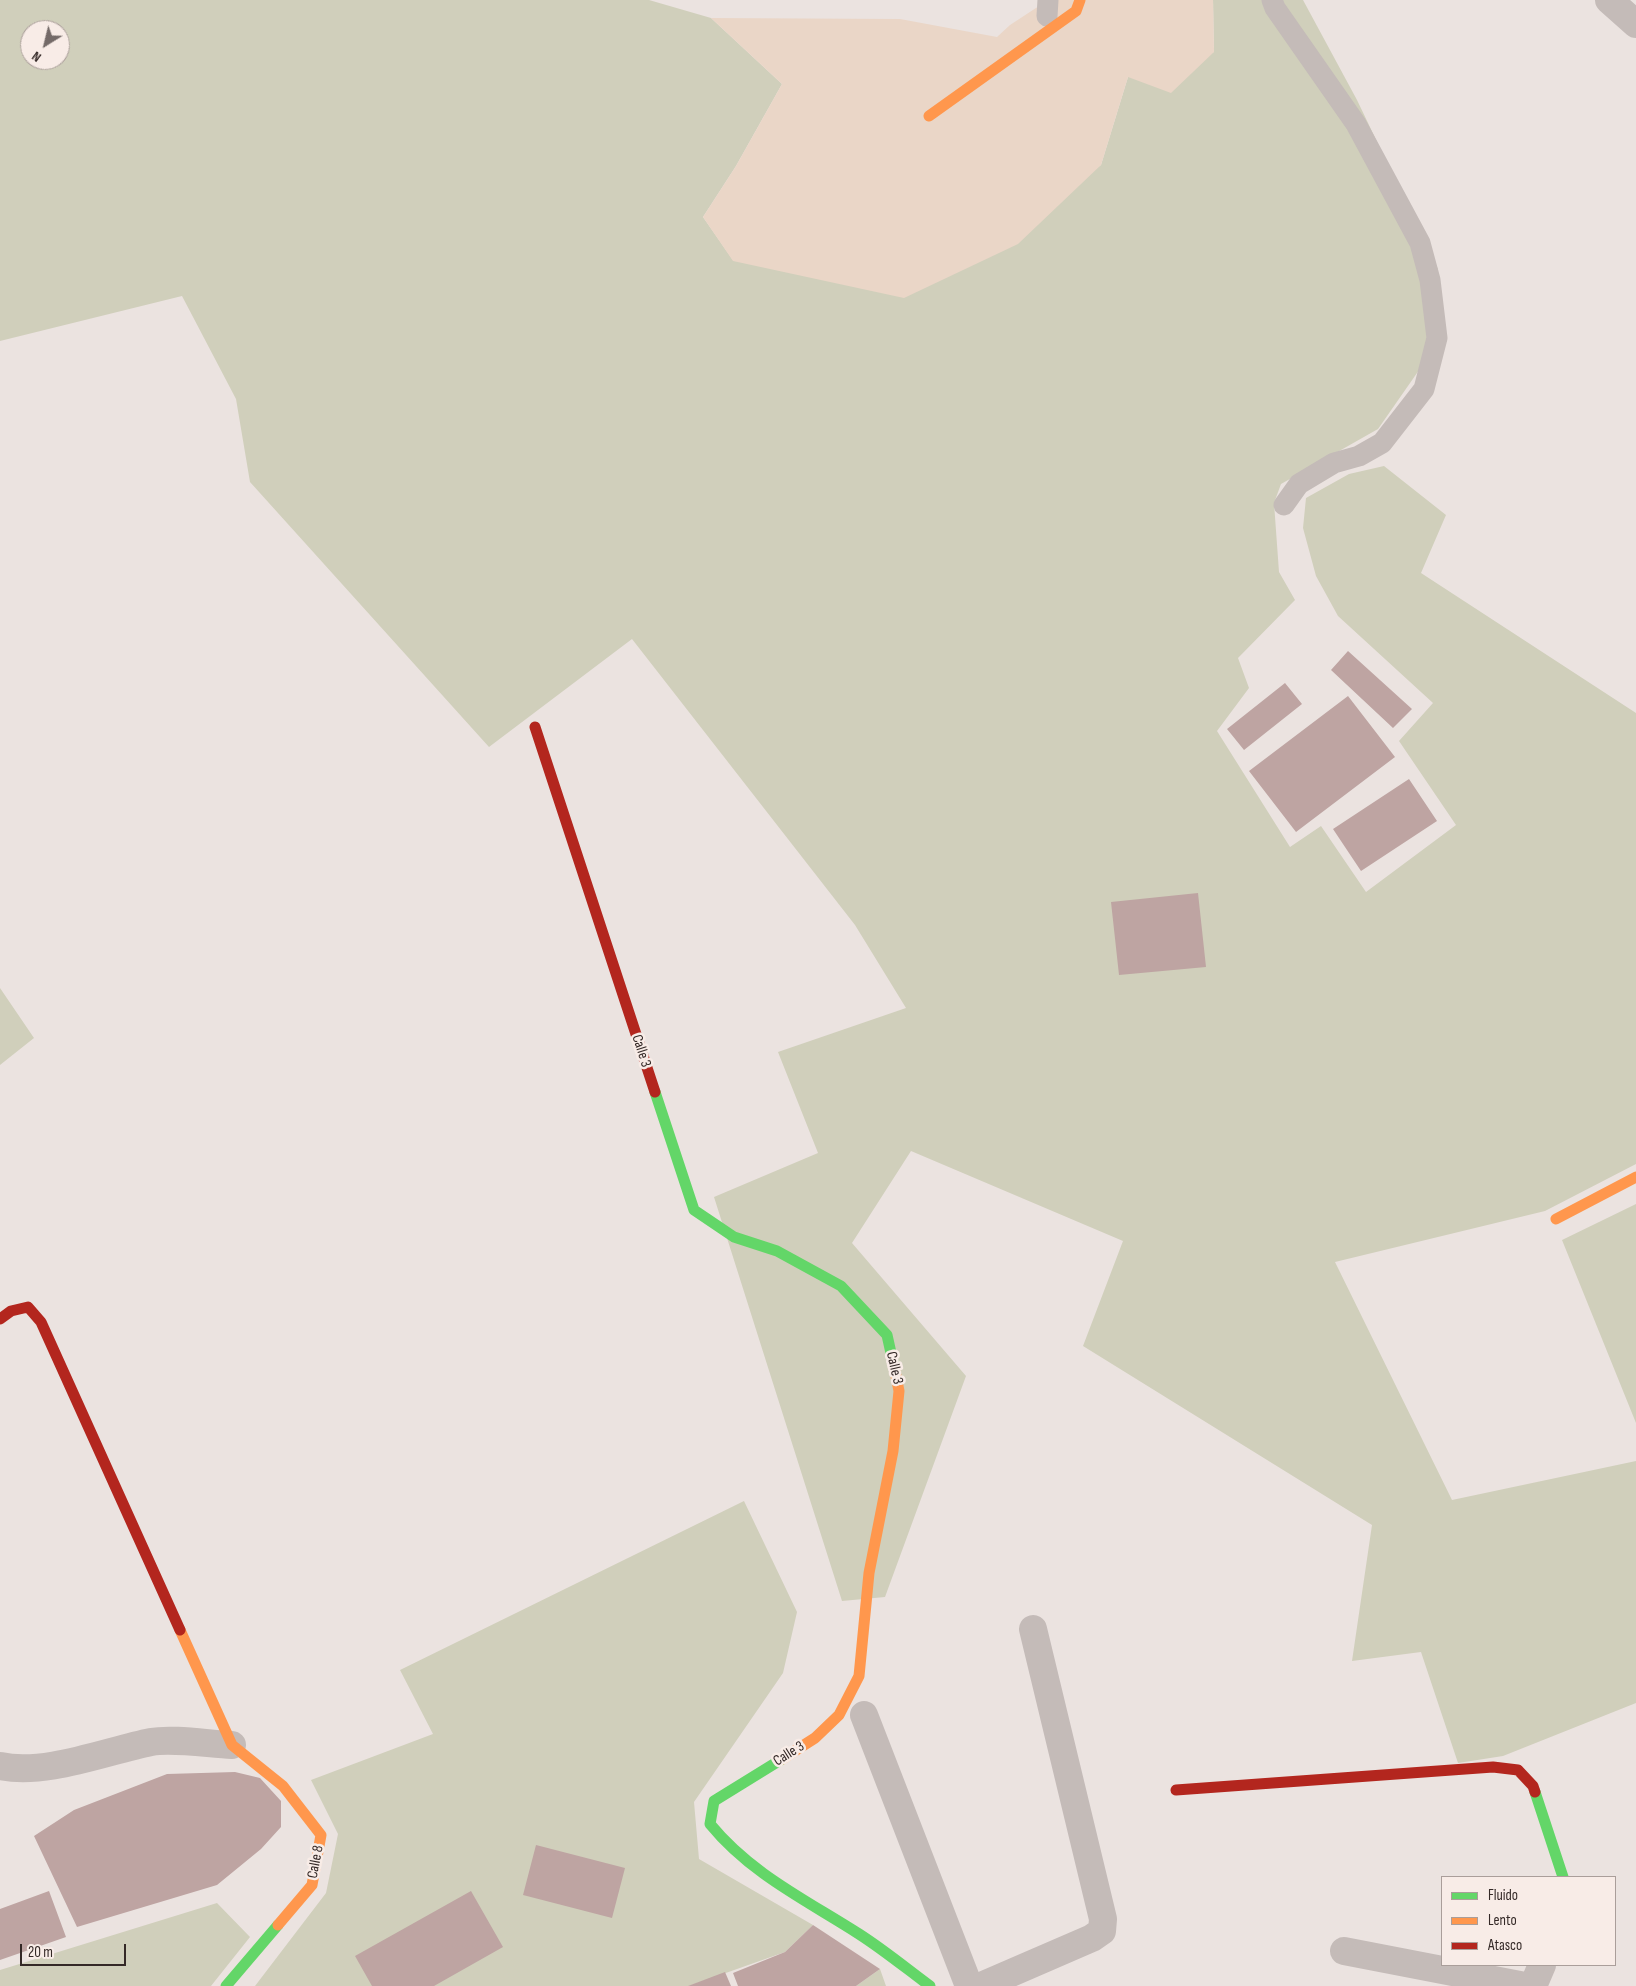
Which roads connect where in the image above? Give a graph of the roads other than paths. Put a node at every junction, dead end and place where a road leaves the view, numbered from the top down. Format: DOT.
graph roads {
  1 [pos="1080,0"];
  2 [pos="1272,0"];
  3 [pos="1609,0"];
  4 [pos="1636,24"];
  5 [pos="928,116"];
  6 [pos="1284,505"];
  7 [pos="535,727"];
  8 [pos="1636,1176"];
  9 [pos="1556,1219"];
  10 [pos="0,1319"];
  11 [pos="1033,1629"];
  12 [pos="864,1716"];
  13 [pos="232,1744"];
  14 [pos="0,1766"];
  15 [pos="1176,1790"];
  16 [pos="1563,1876"];
  17 [pos="1344,1951"];
  18 [pos="1542,1966"];
  19 [pos="226,1986"];
  20 [pos="930,1986"];
  21 [pos="969,1986"];
  22 [pos="981,1986"];
  23 [pos="1525,1986"];
  24 [pos="1533,1986"];
  1 -- 5 [label="street"];
  2 -- 6 [label="lane"];
  3 -- 4 [label="street"];
  7 -- 20 [label="street, Calle 3"];
  8 -- 9 [label="street"];
  10 -- 13 [label="street"];
  11 -- 22 [label="street"];
  12 -- 21 [label="street"];
  13 -- 14 [label="street"];
  13 -- 19 [label="street, Calle 8"];
  15 -- 16 [label="street"];
  17 -- 23 [label="street"];
  18 -- 24 [label="street"];
}
